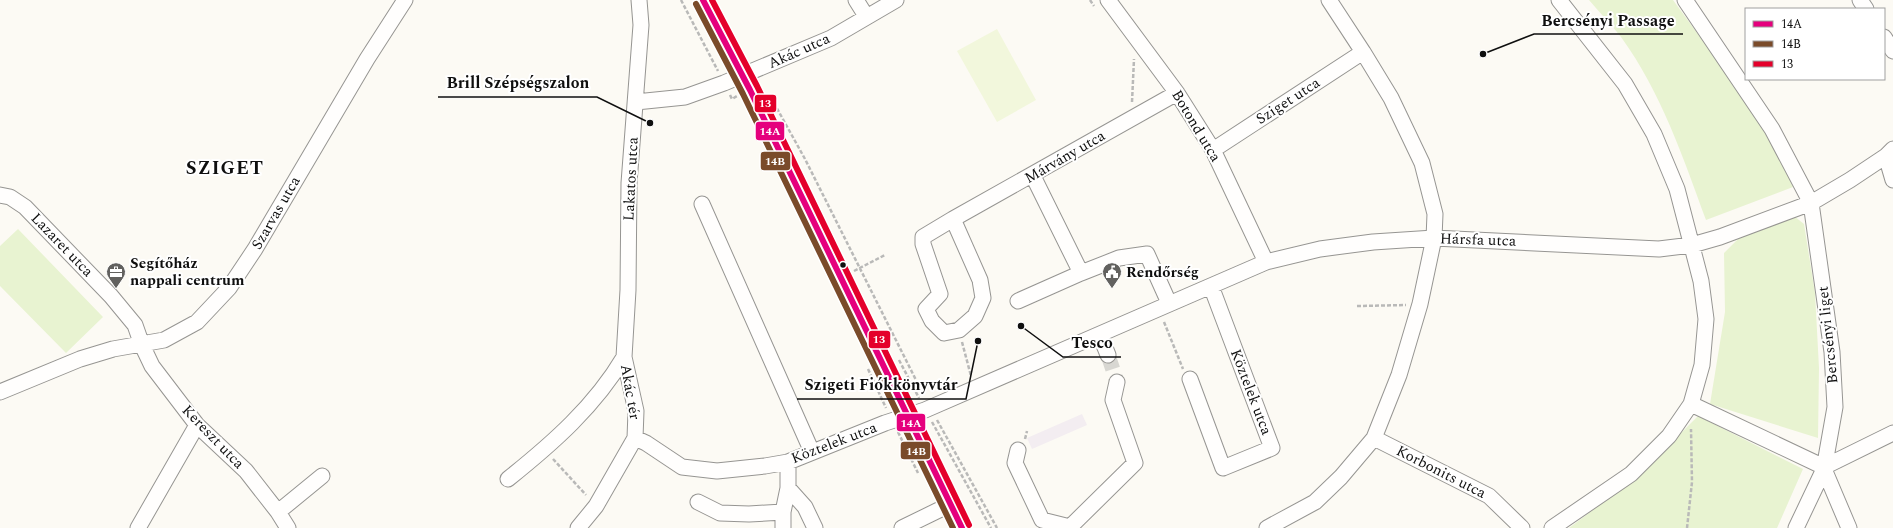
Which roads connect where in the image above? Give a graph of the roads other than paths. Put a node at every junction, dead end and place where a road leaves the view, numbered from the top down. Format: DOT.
graph roads {
  1 [pos="405,0"];
  2 [pos="638,0"];
  3 [pos="703,0"];
  4 [pos="856,0"];
  5 [pos="896,0"];
  6 [pos="1108,0"];
  7 [pos="1329,0"];
  8 [pos="1559,0"];
  9 [pos="1685,0"];
  10 [pos="866,16"];
  11 [pos="1885,39"];
  12 [pos="1893,51"];
  13 [pos="1363,52"];
  14 [pos="743,75"];
  15 [pos="1176,93"];
  16 [pos="636,102"];
  17 [pos="1212,150"];
  18 [pos="1890,153"];
  19 [pos="1033,176"];
  20 [pos="1893,180"];
  21 [pos="0,195"];
  22 [pos="1811,203"];
  23 [pos="702,204"];
  24 [pos="953,219"];
  25 [pos="1434,238"];
  26 [pos="1692,245"];
  27 [pos="1266,262"];
  28 [pos="1081,273"];
  29 [pos="1210,286"];
  30 [pos="1018,300"];
  31 [pos="1164,306"];
  32 [pos="1100,335"];
  33 [pos="142,345"];
  34 [pos="1108,355"];
  35 [pos="624,357"];
  36 [pos="1190,379"];
  37 [pos="1117,382"];
  38 [pos="0,392"];
  39 [pos="1691,404"];
  40 [pos="909,416"];
  41 [pos="197,425"];
  42 [pos="1893,433"];
  43 [pos="635,438"];
  44 [pos="1374,438"];
  45 [pos="1018,450"];
  46 [pos="812,452"];
  47 [pos="788,462"];
  48 [pos="1824,468"];
  49 [pos="322,476"];
  50 [pos="508,479"];
  51 [pos="788,488"];
  52 [pos="698,502"];
  53 [pos="949,505"];
  54 [pos="278,512"];
  55 [pos="783,512"];
  56 [pos="138,528"];
  57 [pos="288,528"];
  58 [pos="578,528"];
  59 [pos="783,528"];
  60 [pos="815,528"];
  61 [pos="902,528"];
  62 [pos="962,528"];
  63 [pos="1267,528"];
  64 [pos="1522,528"];
  65 [pos="1552,528"];
  66 [pos="1796,528"];
  67 [pos="1849,528"];
  1 -- 33 [label="street, Szarvas utca"];
  2 -- 16 [label="street, Lakatos utca"];
  3 -- 14 [label="street"];
  4 -- 10 [label="street"];
  5 -- 10 [label="street, Akác utca"];
  6 -- 15 [label="street, Botond utca"];
  7 -- 13 [label="street"];
  8 -- 26 [label="street"];
  9 -- 22 [label="street, Bercsényi liget"];
  10 -- 14 [label="street, Akác utca"];
  11 -- 12 [label="street"];
  13 -- 17 [label="street, Sziget utca"];
  13 -- 25 [label="street"];
  14 -- 16 [label="street, Akác utca"];
  14 -- 40 [label="street"];
  15 -- 17 [label="street, Botond utca"];
  15 -- 19 [label="street, Márvány utca"];
  16 -- 35 [label="street, Lakatos utca"];
  17 -- 27 [label="street, Botond utca"];
  18 -- 20 [label="street"];
  18 -- 22 [label="street"];
  19 -- 24 [label="street, Márvány utca"];
  19 -- 28 [label="street"];
  21 -- 33 [label="street, Lazaret utca"];
  22 -- 26 [label="street"];
  22 -- 48 [label="street, Bercsényi liget"];
  23 -- 46 [label="street"];
  24 -- 24 [label="street, Márvány utca"];
  25 -- 26 [label="street, Hársfa utca"];
  25 -- 27 [label="street, Hársfa utca"];
  25 -- 44 [label="street"];
  26 -- 39 [label="street"];
  27 -- 29 [label="street, Köztelek utca"];
  28 -- 30 [label="street"];
  28 -- 31 [label="street"];
  29 -- 31 [label="street, Köztelek utca"];
  29 -- 36 [label="street, Köztelek utca"];
  31 -- 32 [label="street, Köztelek utca"];
  32 -- 34 [label="street"];
  32 -- 40 [label="street, Köztelek utca"];
  33 -- 38 [label="street, Szarvas utca"];
  33 -- 41 [label="street, Kereszt utca"];
  35 -- 43 [label="street, Akác tér"];
  35 -- 50 [label="street, Akác tér"];
  37 -- 45 [label="street"];
  39 -- 48 [label="street"];
  39 -- 65 [label="street"];
  40 -- 46 [label="street, Köztelek utca"];
  40 -- 53 [label="street"];
  41 -- 54 [label="street, Kereszt utca"];
  41 -- 56 [label="street"];
  42 -- 48 [label="street"];
  43 -- 47 [label="street, Köztelek utca"];
  43 -- 58 [label="street, Akác tér"];
  44 -- 63 [label="street"];
  44 -- 64 [label="street, Korbonits utca"];
  46 -- 47 [label="street, Köztelek utca"];
  47 -- 51 [label="street"];
  48 -- 66 [label="street, Bercsényi liget"];
  48 -- 67 [label="street"];
  49 -- 54 [label="street"];
  51 -- 55 [label="street"];
  51 -- 60 [label="street"];
  52 -- 55 [label="street"];
  53 -- 61 [label="street"];
  53 -- 62 [label="street"];
  54 -- 57 [label="street, Kereszt utca"];
  55 -- 59 [label="street"];
}
